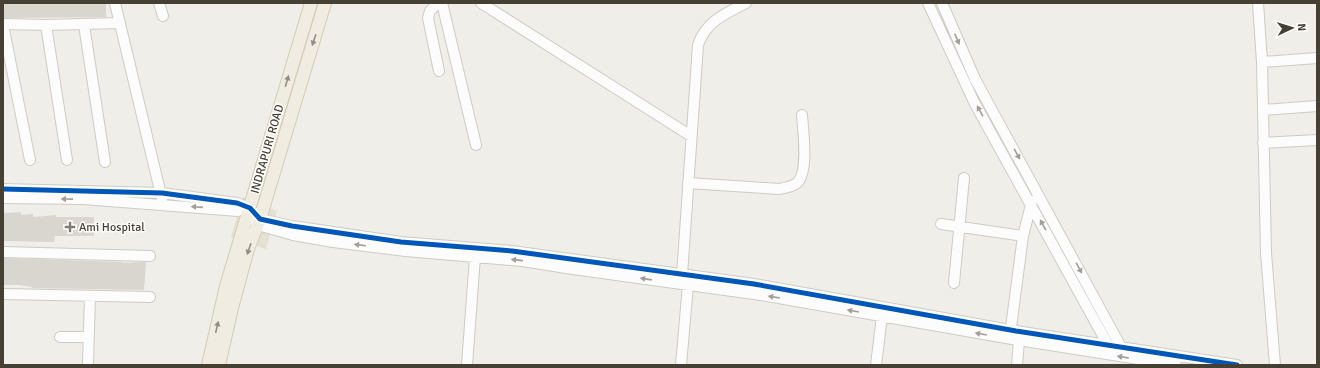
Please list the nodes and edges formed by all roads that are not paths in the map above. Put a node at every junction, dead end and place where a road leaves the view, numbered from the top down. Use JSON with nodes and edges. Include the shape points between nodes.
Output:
{"nodes":[{"id":1,"x":115,"y":3,"type":"edge"},
{"id":2,"x":159,"y":3,"type":"edge"},
{"id":3,"x":311,"y":3,"type":"edge"},
{"id":4,"x":325,"y":3,"type":"edge"},
{"id":5,"x":438,"y":3,"type":"edge"},
{"id":6,"x":442,"y":3,"type":"edge"},
{"id":7,"x":481,"y":3,"type":"edge"},
{"id":8,"x":746,"y":3,"type":"edge"},
{"id":9,"x":928,"y":3,"type":"edge"},
{"id":10,"x":942,"y":3,"type":"edge"},
{"id":11,"x":1258,"y":3,"type":"edge"},
{"id":12,"x":163,"y":16,"type":"dead end"},
{"id":13,"x":120,"y":23,"type":"junction"},
{"id":14,"x":3,"y":24,"type":"edge"},
{"id":15,"x":46,"y":25,"type":"junction"},
{"id":16,"x":84,"y":25,"type":"junction"},
{"id":17,"x":1317,"y":58,"type":"edge"},
{"id":18,"x":1262,"y":62,"type":"junction"},
{"id":19,"x":439,"y":71,"type":"dead end"},
{"id":20,"x":1317,"y":106,"type":"edge"},
{"id":21,"x":1263,"y":110,"type":"junction"},
{"id":22,"x":802,"y":115,"type":"dead end"},
{"id":23,"x":691,"y":136,"type":"junction"},
{"id":24,"x":1317,"y":140,"type":"edge"},
{"id":25,"x":1263,"y":143,"type":"junction"},
{"id":26,"x":476,"y":146,"type":"dead end"},
{"id":27,"x":30,"y":160,"type":"dead end"},
{"id":28,"x":67,"y":160,"type":"dead end"},
{"id":29,"x":105,"y":162,"type":"dead end"},
{"id":30,"x":964,"y":178,"type":"dead end"},
{"id":31,"x":688,"y":183,"type":"junction"},
{"id":32,"x":1036,"y":188,"type":"junction"},
{"id":33,"x":3,"y":189,"type":"edge"},
{"id":34,"x":162,"y":193,"type":"junction"},
{"id":35,"x":3,"y":198,"type":"edge"},
{"id":36,"x":162,"y":204,"type":"junction"},
{"id":37,"x":1031,"y":204,"type":"junction"},
{"id":38,"x":249,"y":211,"type":"junction"},
{"id":39,"x":259,"y":222,"type":"junction"},
{"id":40,"x":941,"y":224,"type":"dead end"},
{"id":41,"x":960,"y":226,"type":"junction"},
{"id":42,"x":1023,"y":236,"type":"junction"},
{"id":43,"x":3,"y":252,"type":"edge"},
{"id":44,"x":150,"y":256,"type":"dead end"},
{"id":45,"x":475,"y":257,"type":"junction"},
{"id":46,"x":682,"y":274,"type":"junction"},
{"id":47,"x":954,"y":283,"type":"dead end"},
{"id":48,"x":688,"y":285,"type":"junction"},
{"id":49,"x":3,"y":294,"type":"edge"},
{"id":50,"x":90,"y":296,"type":"junction"},
{"id":51,"x":150,"y":297,"type":"dead end"},
{"id":52,"x":811,"y":299,"type":"junction"},
{"id":53,"x":882,"y":316,"type":"junction"},
{"id":54,"x":60,"y":337,"type":"dead end"},
{"id":55,"x":89,"y":337,"type":"junction"},
{"id":56,"x":1013,"y":337,"type":"junction"},
{"id":57,"x":1108,"y":345,"type":"junction"},
{"id":58,"x":1121,"y":347,"type":"junction"},
{"id":59,"x":88,"y":364,"type":"edge"},
{"id":60,"x":208,"y":365,"type":"edge"},
{"id":61,"x":219,"y":365,"type":"edge"},
{"id":62,"x":467,"y":365,"type":"edge"},
{"id":63,"x":681,"y":365,"type":"edge"},
{"id":64,"x":876,"y":365,"type":"edge"},
{"id":65,"x":1016,"y":365,"type":"edge"},
{"id":66,"x":1176,"y":365,"type":"edge"},
{"id":67,"x":1237,"y":365,"type":"edge"},
{"id":68,"x":1275,"y":365,"type":"edge"}],
"edges":[{"from":1,"to":13,"type":"street"},
{"from":2,"to":12,"type":"street"},
{"from":38,"to":3,"type":"main road","name":"INDRAPURI ROAD","one_way":true},
{"from":4,"to":39,"type":"main road","name":"INDRAPURI ROAD","one_way":true},
{"from":5,"to":19,"type":"street","via":[[430,11],[428,18]]},
{"from":6,"to":26,"type":"street"},
{"from":7,"to":23,"type":"street"},
{"from":8,"to":23,"type":"street","via":[[715,20],[701,35],[696,55]]},
{"from":37,"to":9,"type":"street","one_way":true,"via":[[974,102]]},
{"from":10,"to":32,"type":"street","one_way":true,"via":[[975,79]]},
{"from":11,"to":18,"type":"street"},
{"from":13,"to":16,"type":"street"},
{"from":13,"to":34,"type":"street"},
{"from":14,"to":15,"type":"street"},
{"from":14,"to":27,"type":"street"},
{"from":15,"to":16,"type":"street"},
{"from":15,"to":28,"type":"street"},
{"from":16,"to":29,"type":"street"},
{"from":17,"to":18,"type":"street"},
{"from":18,"to":21,"type":"street"},
{"from":20,"to":21,"type":"street"},
{"from":21,"to":25,"type":"street"},
{"from":22,"to":31,"type":"street","via":[[804,165],[797,183],[779,189]]},
{"from":23,"to":31,"type":"street"},
{"from":24,"to":25,"type":"street"},
{"from":25,"to":68,"type":"street","via":[[1266,253]]},
{"from":30,"to":41,"type":"street"},
{"from":31,"to":46,"type":"street"},
{"from":32,"to":37,"type":"street"},
{"from":32,"to":58,"type":"street","one_way":true},
{"from":33,"to":34,"type":"street"},
{"from":34,"to":36,"type":"street"},
{"from":34,"to":38,"type":"street","via":[[237,203]]},
{"from":36,"to":35,"type":"street","one_way":true,"via":[[83,199]]},
{"from":38,"to":36,"type":"street","one_way":true},
{"from":37,"to":42,"type":"street"},
{"from":57,"to":37,"type":"street","one_way":true},
{"from":38,"to":39,"type":"street"},
{"from":60,"to":38,"type":"main road","name":"INDRAPURI ROAD","one_way":true,"via":[[226,286]]},
{"from":45,"to":39,"type":"street","one_way":true,"via":[[333,242],[292,235]]},
{"from":39,"to":46,"type":"street","via":[[392,241],[512,251]]},
{"from":39,"to":61,"type":"main road","name":"INDRAPURI ROAD","one_way":true,"via":[[248,249]]},
{"from":40,"to":41,"type":"street"},
{"from":41,"to":42,"type":"street"},
{"from":41,"to":47,"type":"street"},
{"from":42,"to":56,"type":"street"},
{"from":43,"to":44,"type":"street"},
{"from":48,"to":45,"type":"street","one_way":true,"via":[[522,261]]},
{"from":45,"to":62,"type":"street"},
{"from":46,"to":52,"type":"street"},
{"from":52,"to":48,"type":"street","one_way":true},
{"from":48,"to":63,"type":"street"},
{"from":49,"to":50,"type":"street"},
{"from":50,"to":51,"type":"street"},
{"from":50,"to":55,"type":"street"},
{"from":53,"to":52,"type":"street","one_way":true},
{"from":52,"to":56,"type":"street"},
{"from":56,"to":53,"type":"street","one_way":true},
{"from":53,"to":64,"type":"street"},
{"from":54,"to":55,"type":"street"},
{"from":55,"to":59,"type":"street"},
{"from":56,"to":57,"type":"street"},
{"from":56,"to":65,"type":"street"},
{"from":66,"to":56,"type":"street","one_way":true},
{"from":57,"to":58,"type":"street"},
{"from":58,"to":67,"type":"street"}]}
